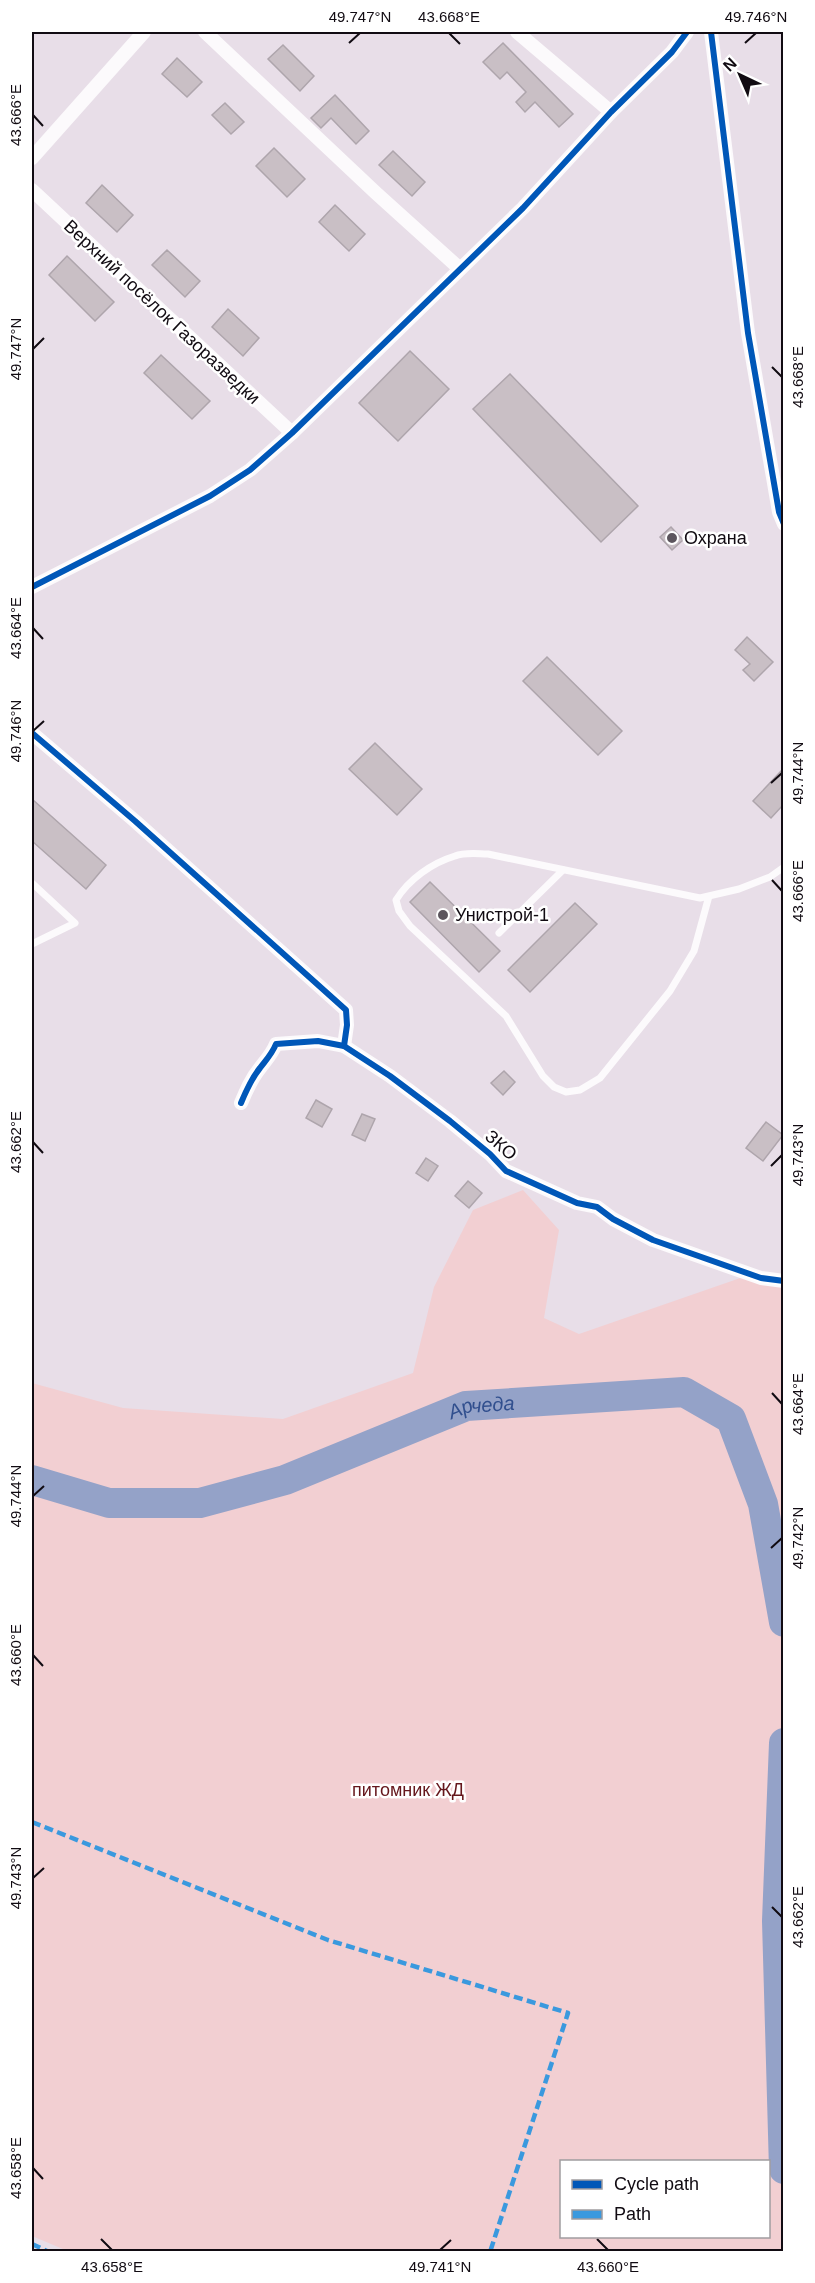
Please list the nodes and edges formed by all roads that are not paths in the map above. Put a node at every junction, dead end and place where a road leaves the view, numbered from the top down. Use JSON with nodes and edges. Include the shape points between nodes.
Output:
{"nodes":[{"id":1,"x":144,"y":32,"type":"edge"},
{"id":2,"x":205,"y":32,"type":"edge"},
{"id":3,"x":517,"y":32,"type":"edge"},
{"id":4,"x":687,"y":32,"type":"edge"},
{"id":5,"x":711,"y":32,"type":"edge"},
{"id":6,"x":611,"y":112,"type":"junction"},
{"id":7,"x":32,"y":158,"type":"edge"},
{"id":8,"x":32,"y":190,"type":"edge"},
{"id":9,"x":459,"y":268,"type":"junction"},
{"id":10,"x":292,"y":433,"type":"junction"},
{"id":11,"x":783,"y":524,"type":"edge"},
{"id":12,"x":32,"y":587,"type":"edge"},
{"id":13,"x":32,"y":733,"type":"edge"},
{"id":14,"x":783,"y":867,"type":"edge"},
{"id":15,"x":563,"y":870,"type":"junction"},
{"id":16,"x":32,"y":883,"type":"edge"},
{"id":17,"x":709,"y":896,"type":"junction"},
{"id":18,"x":499,"y":933,"type":"dead end"},
{"id":19,"x":32,"y":944,"type":"edge"},
{"id":20,"x":344,"y":1046,"type":"junction"},
{"id":21,"x":241,"y":1103,"type":"dead end"},
{"id":22,"x":783,"y":1281,"type":"edge"}],
"edges":[{"from":1,"to":7,"type":"street"},
{"from":2,"to":9,"type":"street"},
{"from":3,"to":6,"type":"street"},
{"from":4,"to":6,"type":"street"},
{"from":5,"to":11,"type":"street","via":[[748,333]]},
{"from":6,"to":9,"type":"street","via":[[523,208]]},
{"from":8,"to":10,"type":"street","name":"Верхний посёлок Газоразведки"},
{"from":9,"to":10,"type":"street"},
{"from":10,"to":12,"type":"street","via":[[250,470],[210,496]]},
{"from":13,"to":20,"type":"street","via":[[346,1010]]},
{"from":14,"to":17,"type":"lane","via":[[770,877]]},
{"from":15,"to":17,"type":"lane","via":[[674,894]]},
{"from":15,"to":17,"type":"lane","via":[[488,854],[457,855],[405,885],[396,900],[410,926],[506,1016],[543,1076],[566,1092],[580,1090],[600,1078],[670,991],[694,951]]},
{"from":15,"to":18,"type":"lane"},
{"from":16,"to":19,"type":"lane","via":[[75,923]]},
{"from":20,"to":21,"type":"street","name":"ЗКО","via":[[318,1041],[276,1044]]},
{"from":20,"to":22,"type":"street","name":"ЗКО","via":[[450,1121],[506,1171],[577,1203],[597,1207],[653,1240],[761,1278]]}]}
